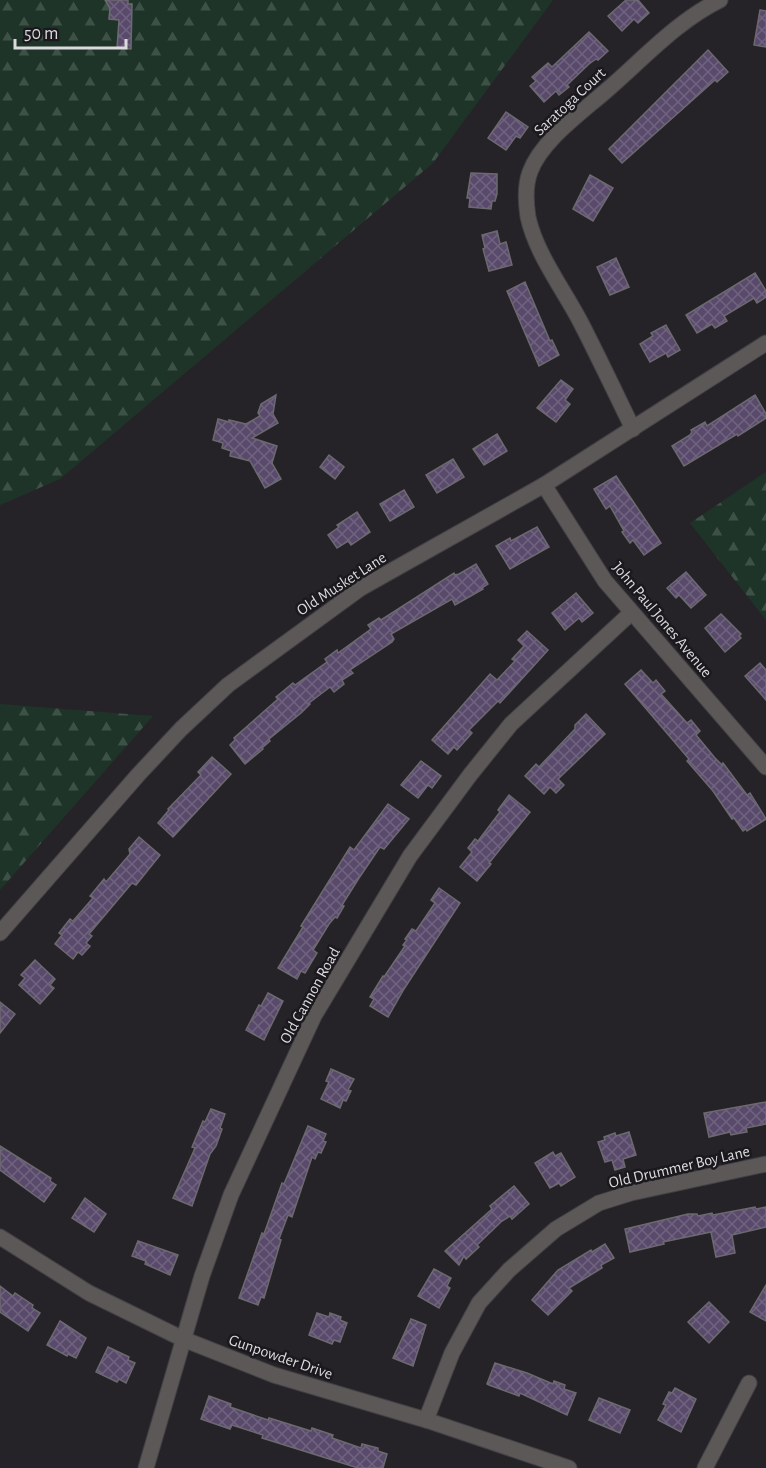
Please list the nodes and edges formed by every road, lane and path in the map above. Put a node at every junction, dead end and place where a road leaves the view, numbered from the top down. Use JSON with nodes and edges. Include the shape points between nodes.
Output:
{"nodes":[{"id":1,"x":720,"y":0,"type":"edge"},
{"id":2,"x":766,"y":343,"type":"edge"},
{"id":3,"x":633,"y":429,"type":"junction"},
{"id":4,"x":544,"y":486,"type":"junction"},
{"id":5,"x":631,"y":613,"type":"junction"},
{"id":6,"x":766,"y":767,"type":"edge"},
{"id":7,"x":0,"y":933,"type":"edge"},
{"id":8,"x":766,"y":1164,"type":"edge"},
{"id":9,"x":0,"y":1237,"type":"edge"},
{"id":10,"x":183,"y":1339,"type":"junction"},
{"id":11,"x":749,"y":1383,"type":"dead end"},
{"id":12,"x":426,"y":1420,"type":"junction"},
{"id":13,"x":146,"y":1468,"type":"edge"},
{"id":14,"x":568,"y":1468,"type":"edge"},
{"id":15,"x":705,"y":1468,"type":"edge"}],
"edges":[{"from":1,"to":3,"type":"street","name":"Saratoga Court","via":[[660,42],[567,125],[541,151],[530,173],[526,193],[535,238]]},
{"from":2,"to":3,"type":"street","name":"Old Musket Lane"},
{"from":3,"to":4,"type":"street","name":"Old Musket Lane"},
{"from":4,"to":5,"type":"street","name":"John Paul Jones Avenue","via":[[605,581]]},
{"from":4,"to":7,"type":"street","name":"Old Musket Lane","via":[[361,588],[228,684],[138,775]]},
{"from":5,"to":6,"type":"street","name":"John Paul Jones Avenue"},
{"from":5,"to":10,"type":"street","name":"Old Cannon Road","via":[[511,724],[410,856],[314,1016],[262,1125],[231,1195]]},
{"from":8,"to":12,"type":"street","name":"Old Drummer Boy Lane","via":[[631,1193],[599,1203],[556,1229],[508,1270],[479,1303],[452,1353]]},
{"from":9,"to":10,"type":"street","name":"Gunpowder Drive","via":[[89,1293]]},
{"from":10,"to":12,"type":"street","name":"Gunpowder Drive","via":[[274,1375]]},
{"from":10,"to":13,"type":"street","name":"Old Cannon Road"},
{"from":11,"to":15,"type":"street"},
{"from":12,"to":14,"type":"street","name":"Gunpowder Drive"}]}
